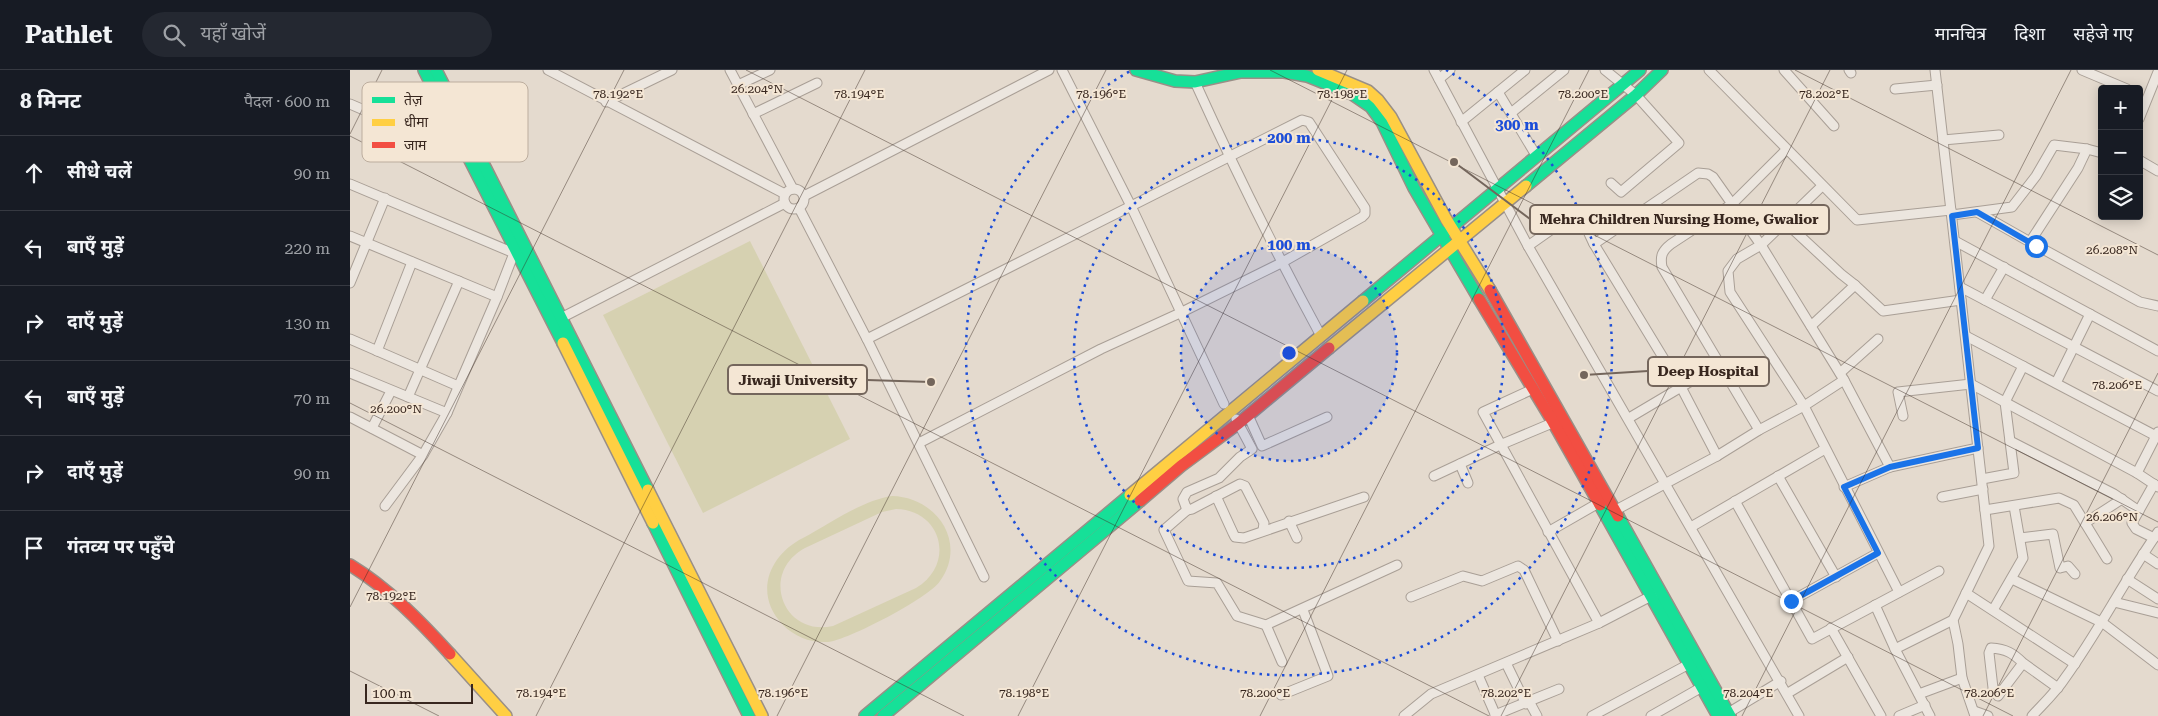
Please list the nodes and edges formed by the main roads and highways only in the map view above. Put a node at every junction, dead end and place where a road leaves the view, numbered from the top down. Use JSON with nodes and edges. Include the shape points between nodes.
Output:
{"nodes":[{"id":1,"x":424,"y":70,"type":"edge"},
{"id":2,"x":436,"y":70,"type":"edge"},
{"id":3,"x":1136,"y":70,"type":"edge"},
{"id":4,"x":1318,"y":70,"type":"edge"},
{"id":5,"x":1640,"y":70,"type":"edge"},
{"id":6,"x":1662,"y":70,"type":"edge"},
{"id":7,"x":1216,"y":73,"type":"edge"},
{"id":8,"x":430,"y":82,"type":"edge"},
{"id":9,"x":442,"y":82,"type":"edge"},
{"id":10,"x":1354,"y":89,"type":"junction"},
{"id":11,"x":470,"y":162,"type":"edge"},
{"id":12,"x":482,"y":162,"type":"edge"},
{"id":13,"x":1451,"y":226,"type":"junction"},
{"id":14,"x":1440,"y":235,"type":"junction"},
{"id":15,"x":1459,"y":240,"type":"junction"},
{"id":16,"x":1448,"y":248,"type":"junction"},
{"id":17,"x":1505,"y":316,"type":"junction"},
{"id":18,"x":1493,"y":322,"type":"junction"},
{"id":19,"x":1558,"y":420,"type":"junction"},
{"id":20,"x":1603,"y":500,"type":"junction"},
{"id":21,"x":350,"y":565,"type":"edge"},
{"id":22,"x":1655,"y":594,"type":"junction"},
{"id":23,"x":1725,"y":715,"type":"edge"},
{"id":24,"x":506,"y":716,"type":"edge"},
{"id":25,"x":749,"y":716,"type":"edge"},
{"id":26,"x":762,"y":716,"type":"edge"},
{"id":27,"x":865,"y":716,"type":"edge"},
{"id":28,"x":883,"y":716,"type":"edge"}],
"edges":[{"from":1,"to":8,"type":"main road"},
{"from":2,"to":9,"type":"main road"},
{"from":3,"to":7,"type":"main road","via":[[1175,81],[1195,82]]},
{"from":4,"to":10,"type":"main road"},
{"from":5,"to":13,"type":"main road"},
{"from":6,"to":15,"type":"main road"},
{"from":7,"to":10,"type":"main road","via":[[1284,72]]},
{"from":10,"to":13,"type":"main road","via":[[1378,100],[1391,117]]},
{"from":10,"to":14,"type":"main road","via":[[1382,122]]},
{"from":11,"to":25,"type":"main road"},
{"from":12,"to":26,"type":"main road"},
{"from":13,"to":14,"type":"main road"},
{"from":13,"to":15,"type":"main road"},
{"from":14,"to":16,"type":"main road"},
{"from":14,"to":27,"type":"main road","via":[[1321,336],[1228,408]]},
{"from":15,"to":16,"type":"main road"},
{"from":15,"to":17,"type":"main road"},
{"from":16,"to":18,"type":"main road"},
{"from":16,"to":28,"type":"main road"},
{"from":17,"to":18,"type":"main road"},
{"from":17,"to":19,"type":"main road"},
{"from":18,"to":19,"type":"main road","via":[[1534,389]]},
{"from":19,"to":20,"type":"main road"},
{"from":20,"to":22,"type":"main road"},
{"from":20,"to":22,"type":"main road","via":[[1614,511]]},
{"from":21,"to":24,"type":"main road","via":[[365,574],[427,628]]},
{"from":22,"to":23,"type":"main road"},
{"from":22,"to":23,"type":"main road","via":[[1702,687]]}]}
